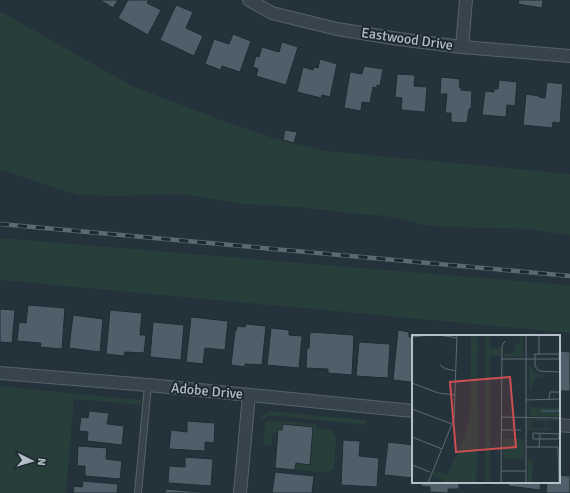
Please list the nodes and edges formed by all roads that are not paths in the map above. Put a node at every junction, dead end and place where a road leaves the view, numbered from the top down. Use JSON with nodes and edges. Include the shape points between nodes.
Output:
{"nodes":[{"id":1,"x":248,"y":0,"type":"edge"},
{"id":2,"x":466,"y":0,"type":"edge"},
{"id":3,"x":462,"y":47,"type":"junction"},
{"id":4,"x":570,"y":56,"type":"edge"},
{"id":5,"x":0,"y":373,"type":"edge"},
{"id":6,"x":148,"y":385,"type":"junction"},
{"id":7,"x":249,"y":395,"type":"junction"},
{"id":8,"x":412,"y":411,"type":"edge"},
{"id":9,"x":560,"y":425,"type":"edge"},
{"id":10,"x":570,"y":426,"type":"edge"},
{"id":11,"x":138,"y":493,"type":"edge"},
{"id":12,"x":240,"y":493,"type":"edge"}],
"edges":[{"from":1,"to":3,"type":"street","name":"Eastwood Drive","via":[[272,13],[337,29],[399,40]]},
{"from":2,"to":3,"type":"street"},
{"from":3,"to":4,"type":"street","name":"Eastwood Drive"},
{"from":5,"to":6,"type":"street","name":"Adobe Drive"},
{"from":6,"to":7,"type":"street","name":"Adobe Drive"},
{"from":6,"to":11,"type":"lane"},
{"from":7,"to":8,"type":"street","name":"Adobe Drive"},
{"from":7,"to":12,"type":"street"},
{"from":9,"to":10,"type":"street"}]}
